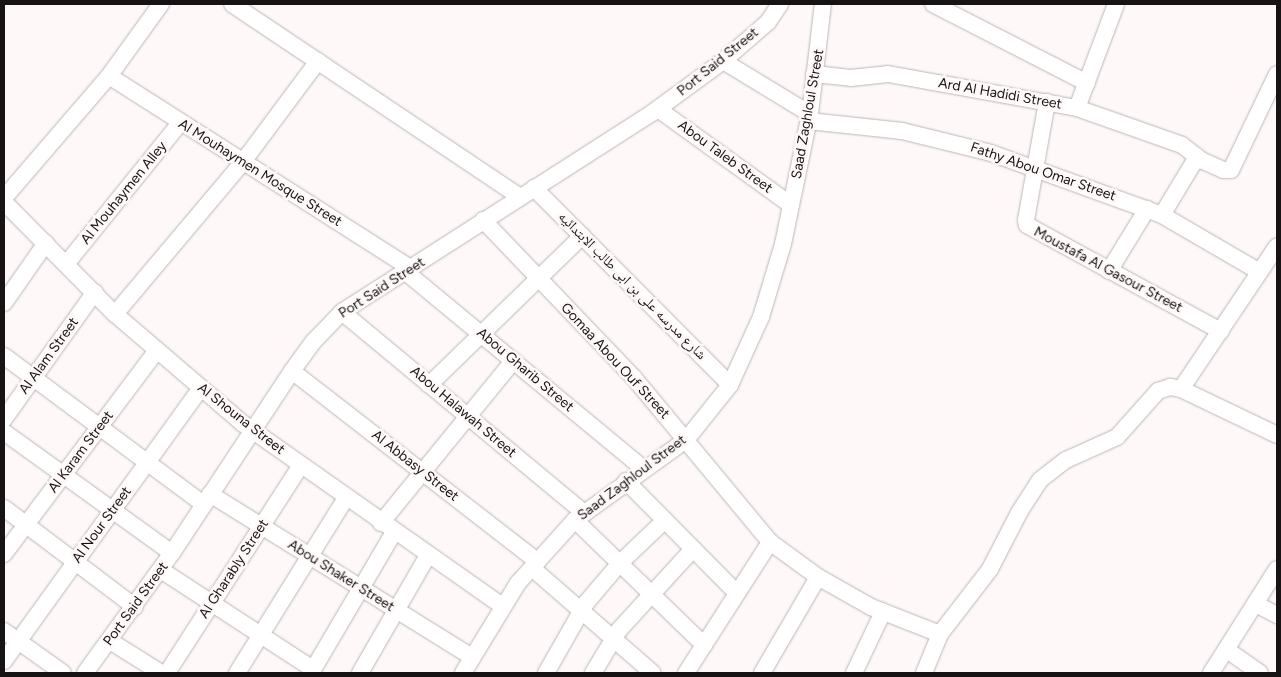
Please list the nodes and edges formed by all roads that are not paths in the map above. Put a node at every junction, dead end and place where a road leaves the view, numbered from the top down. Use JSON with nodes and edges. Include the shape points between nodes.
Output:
{"nodes":[{"id":1,"x":161,"y":4,"type":"edge"},
{"id":2,"x":232,"y":4,"type":"edge"},
{"id":3,"x":780,"y":4,"type":"edge"},
{"id":4,"x":823,"y":4,"type":"edge"},
{"id":5,"x":933,"y":4,"type":"edge"},
{"id":6,"x":1116,"y":4,"type":"edge"},
{"id":7,"x":318,"y":61,"type":"junction"},
{"id":8,"x":722,"y":62,"type":"junction"},
{"id":9,"x":814,"y":74,"type":"junction"},
{"id":10,"x":1277,"y":74,"type":"edge"},
{"id":11,"x":109,"y":76,"type":"junction"},
{"id":12,"x":1087,"y":83,"type":"junction"},
{"id":13,"x":1047,"y":102,"type":"junction"},
{"id":14,"x":1077,"y":108,"type":"junction"},
{"id":15,"x":658,"y":109,"type":"junction"},
{"id":16,"x":809,"y":118,"type":"junction"},
{"id":17,"x":180,"y":123,"type":"junction"},
{"id":18,"x":1201,"y":160,"type":"junction"},
{"id":19,"x":242,"y":163,"type":"junction"},
{"id":20,"x":1037,"y":169,"type":"junction"},
{"id":21,"x":534,"y":188,"type":"junction"},
{"id":22,"x":520,"y":197,"type":"junction"},
{"id":23,"x":4,"y":200,"type":"edge"},
{"id":24,"x":791,"y":205,"type":"junction"},
{"id":25,"x":1155,"y":212,"type":"junction"},
{"id":26,"x":483,"y":220,"type":"junction"},
{"id":27,"x":582,"y":236,"type":"junction"},
{"id":28,"x":46,"y":243,"type":"junction"},
{"id":29,"x":1276,"y":250,"type":"edge"},
{"id":30,"x":67,"y":263,"type":"junction"},
{"id":31,"x":410,"y":271,"type":"junction"},
{"id":32,"x":1109,"y":272,"type":"junction"},
{"id":33,"x":1260,"y":272,"type":"junction"},
{"id":34,"x":538,"y":279,"type":"junction"},
{"id":35,"x":95,"y":292,"type":"junction"},
{"id":36,"x":4,"y":303,"type":"edge"},
{"id":37,"x":342,"y":312,"type":"junction"},
{"id":38,"x":116,"y":314,"type":"junction"},
{"id":39,"x":1221,"y":331,"type":"junction"},
{"id":40,"x":481,"y":334,"type":"junction"},
{"id":41,"x":157,"y":350,"type":"junction"},
{"id":42,"x":4,"y":356,"type":"edge"},
{"id":43,"x":513,"y":361,"type":"junction"},
{"id":44,"x":292,"y":371,"type":"junction"},
{"id":45,"x":33,"y":378,"type":"junction"},
{"id":46,"x":429,"y":384,"type":"junction"},
{"id":47,"x":730,"y":385,"type":"junction"},
{"id":48,"x":201,"y":388,"type":"junction"},
{"id":49,"x":1182,"y":389,"type":"junction"},
{"id":50,"x":468,"y":417,"type":"junction"},
{"id":51,"x":4,"y":419,"type":"edge"},
{"id":52,"x":99,"y":427,"type":"junction"},
{"id":53,"x":252,"y":431,"type":"junction"},
{"id":54,"x":4,"y":432,"type":"edge"},
{"id":55,"x":1277,"y":435,"type":"edge"},
{"id":56,"x":686,"y":440,"type":"junction"},
{"id":57,"x":147,"y":463,"type":"junction"},
{"id":58,"x":301,"y":465,"type":"junction"},
{"id":59,"x":643,"y":468,"type":"junction"},
{"id":60,"x":422,"y":472,"type":"junction"},
{"id":61,"x":64,"y":475,"type":"junction"},
{"id":62,"x":626,"y":481,"type":"junction"},
{"id":63,"x":346,"y":498,"type":"junction"},
{"id":64,"x":207,"y":499,"type":"junction"},
{"id":65,"x":4,"y":508,"type":"edge"},
{"id":66,"x":112,"y":510,"type":"junction"},
{"id":67,"x":580,"y":516,"type":"junction"},
{"id":68,"x":665,"y":520,"type":"junction"},
{"id":69,"x":26,"y":525,"type":"junction"},
{"id":70,"x":262,"y":526,"type":"junction"},
{"id":71,"x":388,"y":528,"type":"junction"},
{"id":72,"x":770,"y":542,"type":"junction"},
{"id":73,"x":693,"y":549,"type":"junction"},
{"id":74,"x":172,"y":553,"type":"junction"},
{"id":75,"x":4,"y":554,"type":"edge"},
{"id":76,"x":428,"y":555,"type":"junction"},
{"id":77,"x":310,"y":556,"type":"junction"},
{"id":78,"x":75,"y":562,"type":"junction"},
{"id":79,"x":620,"y":563,"type":"junction"},
{"id":80,"x":535,"y":565,"type":"junction"},
{"id":81,"x":161,"y":570,"type":"junction"},
{"id":82,"x":1277,"y":570,"type":"edge"},
{"id":83,"x":818,"y":577,"type":"junction"},
{"id":84,"x":361,"y":588,"type":"junction"},
{"id":85,"x":651,"y":594,"type":"junction"},
{"id":86,"x":737,"y":594,"type":"junction"},
{"id":87,"x":212,"y":604,"type":"junction"},
{"id":88,"x":1256,"y":604,"type":"junction"},
{"id":89,"x":502,"y":606,"type":"junction"},
{"id":90,"x":135,"y":607,"type":"junction"},
{"id":91,"x":395,"y":609,"type":"junction"},
{"id":92,"x":581,"y":610,"type":"junction"},
{"id":93,"x":884,"y":612,"type":"junction"},
{"id":94,"x":1277,"y":615,"type":"edge"},
{"id":95,"x":4,"y":631,"type":"edge"},
{"id":96,"x":940,"y":634,"type":"junction"},
{"id":97,"x":261,"y":635,"type":"junction"},
{"id":98,"x":613,"y":638,"type":"junction"},
{"id":99,"x":18,"y":641,"type":"junction"},
{"id":100,"x":110,"y":641,"type":"junction"},
{"id":101,"x":704,"y":645,"type":"junction"},
{"id":102,"x":1227,"y":650,"type":"junction"},
{"id":103,"x":472,"y":657,"type":"junction"},
{"id":104,"x":4,"y":661,"type":"edge"},
{"id":105,"x":312,"y":671,"type":"edge"},
{"id":106,"x":63,"y":673,"type":"edge"},
{"id":107,"x":85,"y":673,"type":"edge"},
{"id":108,"x":161,"y":673,"type":"edge"},
{"id":109,"x":167,"y":673,"type":"edge"},
{"id":110,"x":237,"y":673,"type":"edge"},
{"id":111,"x":360,"y":673,"type":"edge"},
{"id":112,"x":463,"y":673,"type":"edge"},
{"id":113,"x":546,"y":673,"type":"edge"},
{"id":114,"x":593,"y":673,"type":"edge"},
{"id":115,"x":653,"y":673,"type":"edge"},
{"id":116,"x":686,"y":673,"type":"edge"},
{"id":117,"x":762,"y":673,"type":"edge"},
{"id":118,"x":854,"y":673,"type":"edge"},
{"id":119,"x":926,"y":673,"type":"edge"},
{"id":120,"x":1211,"y":673,"type":"edge"},
{"id":121,"x":1260,"y":673,"type":"edge"}],
"edges":[{"from":1,"to":11,"type":"street"},
{"from":2,"to":7,"type":"street"},
{"from":3,"to":8,"type":"street","name":"Port Said Street","via":[[768,22]]},
{"from":4,"to":9,"type":"street","name":"Saad Zaghloul Street"},
{"from":5,"to":12,"type":"street"},
{"from":6,"to":12,"type":"street","name":"Ard Al Hadidi Street"},
{"from":7,"to":19,"type":"street"},
{"from":7,"to":22,"type":"street"},
{"from":8,"to":15,"type":"street","name":"Port Said Street"},
{"from":8,"to":16,"type":"street"},
{"from":9,"to":13,"type":"street","name":"Ard Al Hadidi Street","via":[[851,78],[888,74]]},
{"from":9,"to":16,"type":"street","name":"Saad Zaghloul Street"},
{"from":10,"to":18,"type":"street","via":[[1231,170],[1223,170]]},
{"from":11,"to":17,"type":"street","name":"Al Mouhaymen Mosque Street"},
{"from":11,"to":23,"type":"street"},
{"from":12,"to":14,"type":"street","name":"Ard Al Hadidi Street"},
{"from":13,"to":14,"type":"street","name":"Ard Al Hadidi Street"},
{"from":13,"to":20,"type":"street","name":"Moustafa Al Gasour Street"},
{"from":14,"to":18,"type":"street","via":[[1182,145]]},
{"from":15,"to":21,"type":"street","name":"Port Said Street"},
{"from":15,"to":24,"type":"street","name":"Abou Taleb Street"},
{"from":16,"to":20,"type":"street","name":"Fathy Abou Omar Street","via":[[932,136]]},
{"from":16,"to":24,"type":"street","name":"Saad Zaghloul Street"},
{"from":17,"to":19,"type":"street","name":"Al Mouhaymen Mosque Street"},
{"from":17,"to":30,"type":"street","name":"Al Mouhaymen Alley"},
{"from":18,"to":25,"type":"street","via":[[1192,165]]},
{"from":19,"to":31,"type":"street","name":"Al Mouhaymen Mosque Street"},
{"from":19,"to":38,"type":"street"},
{"from":20,"to":25,"type":"street","name":"Fathy Abou Omar Street"},
{"from":20,"to":32,"type":"street","name":"Moustafa Al Gasour Street","via":[[1026,215],[1027,225]]},
{"from":21,"to":22,"type":"street","name":"Port Said Street"},
{"from":21,"to":27,"type":"street","name":"شارع مدرسه على بن ابى طالب الابتدائيه"},
{"from":22,"to":26,"type":"street","name":"Port Said Street"},
{"from":23,"to":28,"type":"street","name":"Al Shouna Street"},
{"from":24,"to":47,"type":"street","name":"Saad Zaghloul Street","via":[[761,317]]},
{"from":25,"to":32,"type":"street"},
{"from":25,"to":33,"type":"street","name":"Fathy Abou Omar Street"},
{"from":26,"to":31,"type":"street","name":"Port Said Street"},
{"from":26,"to":34,"type":"street","name":"Gomaa Abou Ouf Street"},
{"from":27,"to":34,"type":"street"},
{"from":27,"to":47,"type":"street","name":"شارع مدرسه على بن ابى طالب الابتدائيه"},
{"from":28,"to":30,"type":"street","name":"Al Shouna Street"},
{"from":28,"to":36,"type":"street"},
{"from":29,"to":33,"type":"street"},
{"from":30,"to":35,"type":"street","name":"Al Shouna Street"},
{"from":31,"to":37,"type":"street","name":"Port Said Street"},
{"from":31,"to":40,"type":"street","name":"Abou Gharib Street"},
{"from":32,"to":39,"type":"street","name":"Moustafa Al Gasour Street"},
{"from":33,"to":39,"type":"street"},
{"from":34,"to":40,"type":"street"},
{"from":34,"to":56,"type":"street","name":"Gomaa Abou Ouf Street","via":[[634,378]]},
{"from":35,"to":38,"type":"street","name":"Al Shouna Street"},
{"from":35,"to":45,"type":"street","name":"Al Alam Street"},
{"from":37,"to":44,"type":"street","name":"Port Said Street","via":[[314,341]]},
{"from":37,"to":46,"type":"street","name":"Abou Halawah Street"},
{"from":38,"to":41,"type":"street","name":"Al Shouna Street"},
{"from":39,"to":49,"type":"street"},
{"from":40,"to":43,"type":"street","name":"Abou Gharib Street"},
{"from":40,"to":46,"type":"street"},
{"from":41,"to":48,"type":"street","name":"Al Shouna Street"},
{"from":41,"to":52,"type":"street","name":"Al Karam Street"},
{"from":42,"to":45,"type":"street","name":"Abou Shaker Street"},
{"from":43,"to":50,"type":"street"},
{"from":43,"to":59,"type":"street","name":"Abou Gharib Street"},
{"from":44,"to":53,"type":"street","name":"Port Said Street"},
{"from":44,"to":60,"type":"street","name":"Al Abbasy Street"},
{"from":45,"to":51,"type":"street","name":"Al Alam Street"},
{"from":45,"to":52,"type":"street","name":"Abou Shaker Street"},
{"from":46,"to":50,"type":"street","name":"Abou Halawah Street"},
{"from":47,"to":56,"type":"street","name":"Saad Zaghloul Street"},
{"from":48,"to":53,"type":"street","name":"Al Shouna Street"},
{"from":48,"to":57,"type":"street","name":"Al Nour Street"},
{"from":49,"to":55,"type":"street"},
{"from":49,"to":96,"type":"street","via":[[1170,387],[1158,391],[1117,437],[1066,460],[1040,480],[990,569]]},
{"from":50,"to":60,"type":"street"},
{"from":50,"to":67,"type":"street","name":"Abou Halawah Street"},
{"from":52,"to":57,"type":"street","name":"Abou Shaker Street"},
{"from":52,"to":61,"type":"street","name":"Al Karam Street"},
{"from":53,"to":58,"type":"street","name":"Al Shouna Street"},
{"from":53,"to":64,"type":"street","name":"Port Said Street"},
{"from":54,"to":61,"type":"street"},
{"from":56,"to":59,"type":"street","name":"Saad Zaghloul Street"},
{"from":56,"to":72,"type":"street","name":"Gomaa Abou Ouf Street"},
{"from":57,"to":64,"type":"street","name":"Abou Shaker Street"},
{"from":57,"to":66,"type":"street","name":"Al Nour Street"},
{"from":58,"to":63,"type":"street","name":"Al Shouna Street"},
{"from":58,"to":70,"type":"street","name":"Al Gharably Street"},
{"from":59,"to":62,"type":"street","name":"Saad Zaghloul Street"},
{"from":60,"to":71,"type":"street"},
{"from":60,"to":80,"type":"street","name":"Al Abbasy Street"},
{"from":61,"to":66,"type":"street"},
{"from":61,"to":69,"type":"street","name":"Al Karam Street"},
{"from":62,"to":67,"type":"street","name":"Saad Zaghloul Street"},
{"from":62,"to":68,"type":"street"},
{"from":63,"to":71,"type":"street","name":"Al Shouna Street"},
{"from":63,"to":77,"type":"street"},
{"from":64,"to":70,"type":"street","name":"Abou Shaker Street"},
{"from":64,"to":74,"type":"street","name":"Port Said Street"},
{"from":65,"to":69,"type":"street"},
{"from":66,"to":74,"type":"street"},
{"from":66,"to":78,"type":"street","name":"Al Nour Street"},
{"from":67,"to":79,"type":"street"},
{"from":67,"to":80,"type":"street","name":"Saad Zaghloul Street"},
{"from":68,"to":73,"type":"street"},
{"from":68,"to":79,"type":"street"},
{"from":69,"to":75,"type":"street","name":"Al Karam Street"},
{"from":69,"to":78,"type":"street"},
{"from":70,"to":77,"type":"street","name":"Abou Shaker Street"},
{"from":70,"to":87,"type":"street","name":"Al Gharably Street"},
{"from":71,"to":76,"type":"street","name":"Al Shouna Street"},
{"from":71,"to":84,"type":"street"},
{"from":72,"to":83,"type":"street","name":"Gomaa Abou Ouf Street"},
{"from":72,"to":86,"type":"street"},
{"from":73,"to":85,"type":"street"},
{"from":73,"to":86,"type":"street"},
{"from":74,"to":81,"type":"street","name":"Port Said Street"},
{"from":76,"to":89,"type":"street","name":"Al Shouna Street"},
{"from":76,"to":91,"type":"street"},
{"from":77,"to":84,"type":"street","name":"Abou Shaker Street"},
{"from":77,"to":97,"type":"street"},
{"from":78,"to":90,"type":"street"},
{"from":78,"to":99,"type":"street","name":"Al Nour Street"},
{"from":79,"to":85,"type":"street"},
{"from":79,"to":92,"type":"street"},
{"from":80,"to":89,"type":"street","name":"Saad Zaghloul Street"},
{"from":80,"to":92,"type":"street","name":"Al Abbasy Street"},
{"from":81,"to":87,"type":"street"},
{"from":81,"to":90,"type":"street","name":"Port Said Street"},
{"from":82,"to":88,"type":"street"},
{"from":83,"to":93,"type":"street","name":"Gomaa Abou Ouf Street"},
{"from":83,"to":117,"type":"street"},
{"from":84,"to":91,"type":"street","name":"Abou Shaker Street"},
{"from":84,"to":105,"type":"street"},
{"from":85,"to":98,"type":"street"},
{"from":85,"to":101,"type":"street"},
{"from":86,"to":101,"type":"street"},
{"from":87,"to":97,"type":"street"},
{"from":87,"to":109,"type":"street","name":"Al Gharably Street"},
{"from":88,"to":94,"type":"street"},
{"from":88,"to":102,"type":"street"},
{"from":89,"to":103,"type":"street","name":"Saad Zaghloul Street"},
{"from":90,"to":100,"type":"street","name":"Port Said Street"},
{"from":91,"to":103,"type":"street","name":"Abou Shaker Street"},
{"from":91,"to":111,"type":"street"},
{"from":92,"to":98,"type":"street","name":"Al Abbasy Street"},
{"from":92,"to":113,"type":"street"},
{"from":93,"to":96,"type":"street","name":"Gomaa Abou Ouf Street"},
{"from":93,"to":118,"type":"street"},
{"from":95,"to":99,"type":"street"},
{"from":96,"to":119,"type":"street"},
{"from":97,"to":105,"type":"street"},
{"from":97,"to":110,"type":"street"},
{"from":98,"to":114,"type":"street"},
{"from":98,"to":115,"type":"street","name":"Al Abbasy Street"},
{"from":99,"to":104,"type":"street","name":"Al Nour Street"},
{"from":99,"to":106,"type":"street"},
{"from":100,"to":107,"type":"street","name":"Port Said Street"},
{"from":100,"to":108,"type":"street"},
{"from":101,"to":116,"type":"street"},
{"from":102,"to":120,"type":"street"},
{"from":102,"to":121,"type":"street"},
{"from":103,"to":112,"type":"street","name":"Saad Zaghloul Street"}]}
